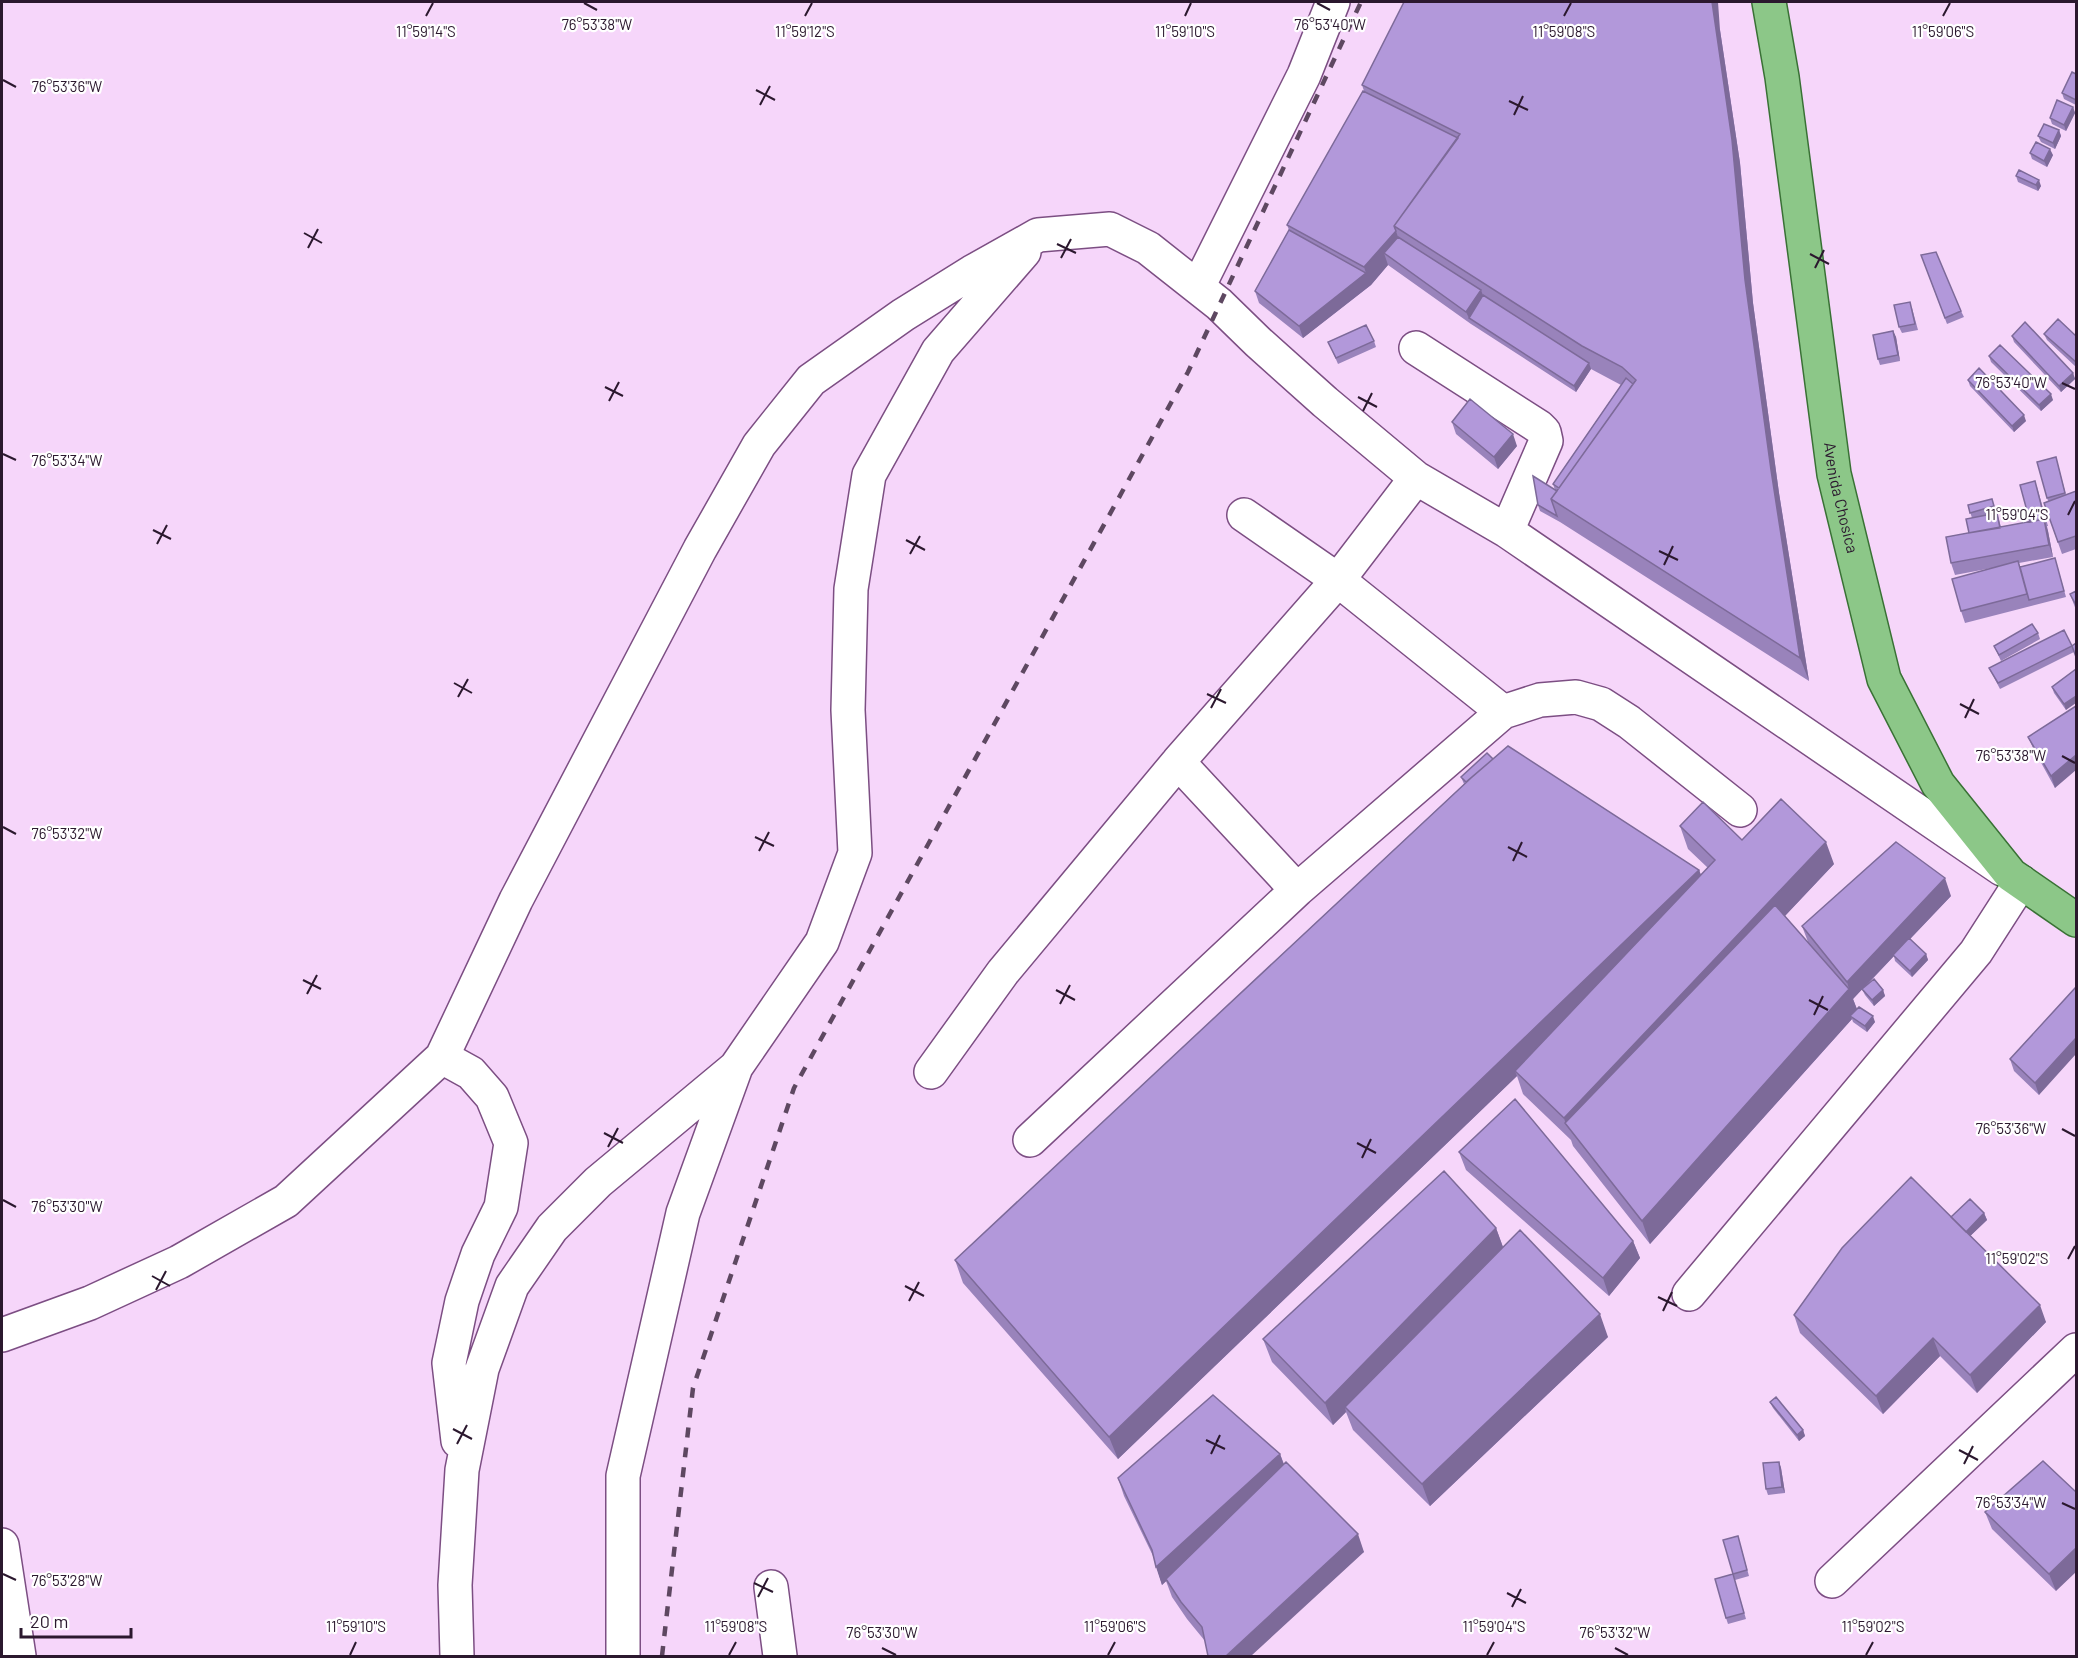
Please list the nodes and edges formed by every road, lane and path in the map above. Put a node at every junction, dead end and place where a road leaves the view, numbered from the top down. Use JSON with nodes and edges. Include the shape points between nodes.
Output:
{"nodes":[{"id":1,"x":1333,"y":2,"type":"edge"},
{"id":2,"x":1769,"y":2,"type":"edge"},
{"id":3,"x":1038,"y":235,"type":"junction"},
{"id":4,"x":1209,"y":296,"type":"junction"},
{"id":5,"x":1416,"y":348,"type":"dead end"},
{"id":6,"x":1416,"y":478,"type":"junction"},
{"id":7,"x":1244,"y":515,"type":"dead end"},
{"id":8,"x":1507,"y":531,"type":"junction"},
{"id":9,"x":1338,"y":580,"type":"junction"},
{"id":10,"x":1503,"y":712,"type":"junction"},
{"id":11,"x":1178,"y":762,"type":"junction"},
{"id":12,"x":1740,"y":810,"type":"dead end"},
{"id":13,"x":2016,"y":879,"type":"junction"},
{"id":14,"x":1297,"y":890,"type":"junction"},
{"id":15,"x":2076,"y":920,"type":"edge"},
{"id":16,"x":442,"y":1057,"type":"junction"},
{"id":17,"x":736,"y":1067,"type":"junction"},
{"id":18,"x":931,"y":1072,"type":"dead end"},
{"id":19,"x":1030,"y":1140,"type":"dead end"},
{"id":20,"x":1689,"y":1294,"type":"dead end"},
{"id":21,"x":2,"y":1335,"type":"edge"},
{"id":22,"x":2076,"y":1350,"type":"edge"},
{"id":23,"x":462,"y":1470,"type":"junction"},
{"id":24,"x":2,"y":1545,"type":"edge"},
{"id":25,"x":1832,"y":1581,"type":"dead end"},
{"id":26,"x":771,"y":1587,"type":"dead end"},
{"id":27,"x":19,"y":1656,"type":"edge"},
{"id":28,"x":457,"y":1656,"type":"edge"},
{"id":29,"x":623,"y":1656,"type":"edge"},
{"id":30,"x":780,"y":1656,"type":"edge"}],
"edges":[{"from":1,"to":4,"type":"street"},
{"from":2,"to":13,"type":"main road","name":"Avenida Chosica","via":[[1834,474],[1884,679],[1938,784]]},
{"from":3,"to":4,"type":"street","via":[[1110,229],[1148,248]]},
{"from":3,"to":16,"type":"street","via":[[903,315],[811,380],[759,445],[700,549],[516,900]]},
{"from":3,"to":17,"type":"street","via":[[938,351],[869,475],[851,589],[848,710],[855,853],[822,942]]},
{"from":4,"to":6,"type":"street","via":[[1325,402]]},
{"from":5,"to":8,"type":"street","via":[[1544,432],[1546,441]]},
{"from":6,"to":8,"type":"street"},
{"from":6,"to":9,"type":"street"},
{"from":7,"to":9,"type":"street"},
{"from":8,"to":13,"type":"street"},
{"from":9,"to":10,"type":"street"},
{"from":9,"to":11,"type":"street"},
{"from":10,"to":12,"type":"street","via":[[1540,700],[1576,697],[1601,704]]},
{"from":10,"to":14,"type":"street"},
{"from":11,"to":14,"type":"street"},
{"from":11,"to":18,"type":"street","via":[[1003,972]]},
{"from":13,"to":15,"type":"main road","name":"Avenida Chosica"},
{"from":13,"to":20,"type":"street","via":[[1976,952]]},
{"from":14,"to":19,"type":"street"},
{"from":16,"to":21,"type":"street","via":[[286,1201],[180,1262],[90,1303]]},
{"from":16,"to":23,"type":"street","via":[[471,1073],[492,1096],[512,1143],[501,1207],[478,1254],[462,1301],[449,1364]]},
{"from":17,"to":23,"type":"street","via":[[598,1182],[552,1228],[512,1286],[482,1369]]},
{"from":17,"to":29,"type":"street","via":[[683,1213],[623,1476]]},
{"from":22,"to":25,"type":"street"},
{"from":23,"to":28,"type":"street","via":[[455,1586]]},
{"from":24,"to":27,"type":"street"},
{"from":26,"to":30,"type":"street"}]}
